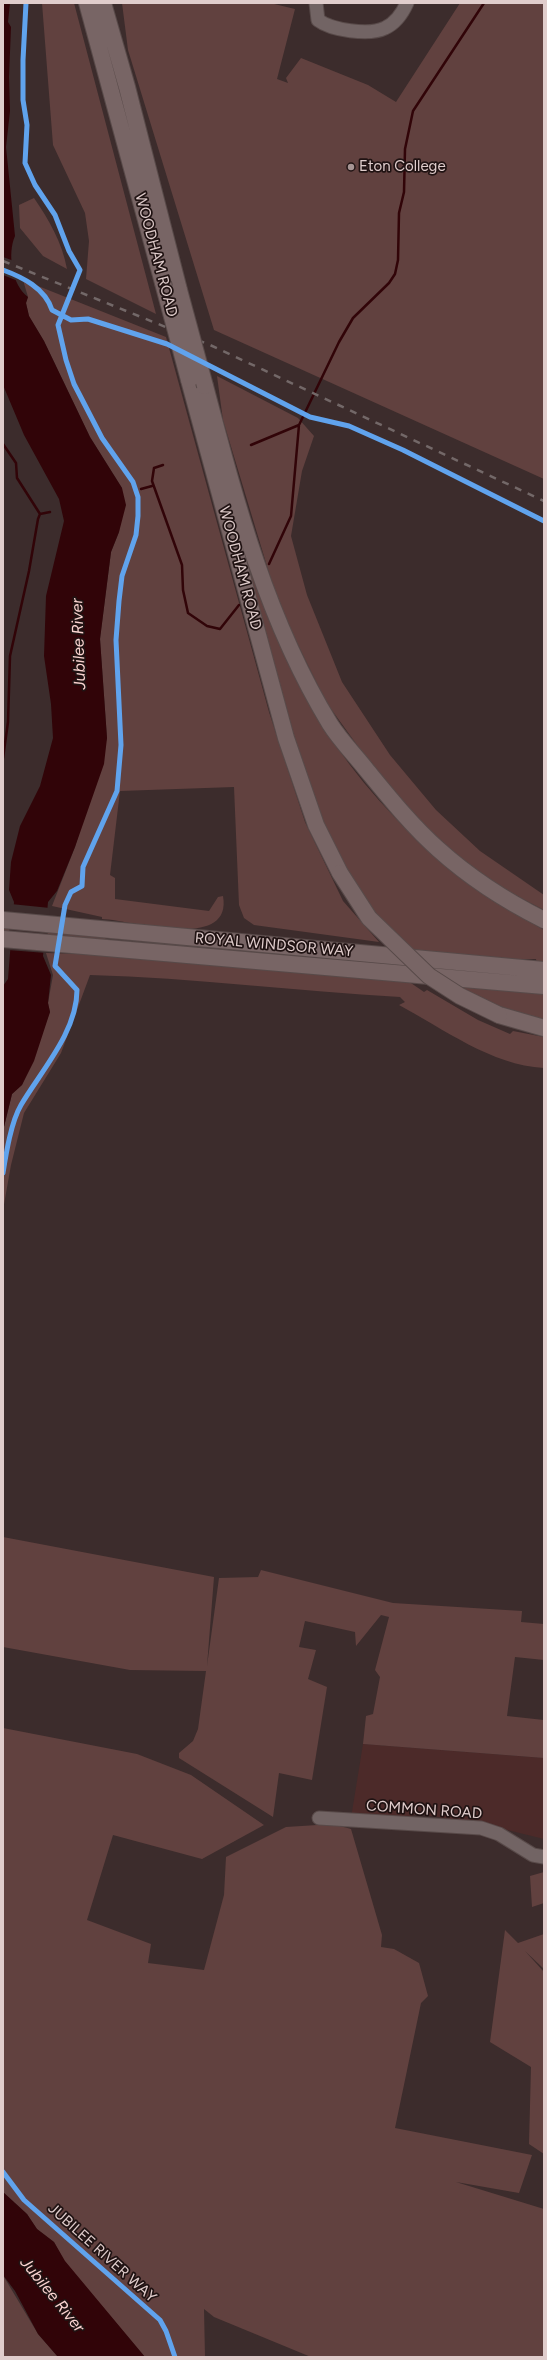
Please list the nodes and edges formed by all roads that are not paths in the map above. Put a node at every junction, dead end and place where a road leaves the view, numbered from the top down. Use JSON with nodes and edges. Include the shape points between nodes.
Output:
{"nodes":[{"id":1,"x":87,"y":3,"type":"edge"},
{"id":2,"x":103,"y":3,"type":"edge"},
{"id":3,"x":316,"y":3,"type":"edge"},
{"id":4,"x":407,"y":3,"type":"edge"},
{"id":5,"x":3,"y":920,"type":"edge"},
{"id":6,"x":544,"y":920,"type":"edge"},
{"id":7,"x":3,"y":939,"type":"edge"},
{"id":8,"x":544,"y":970,"type":"edge"},
{"id":9,"x":544,"y":986,"type":"edge"},
{"id":10,"x":544,"y":1028,"type":"edge"},
{"id":11,"x":319,"y":1818,"type":"dead end"},
{"id":12,"x":544,"y":1857,"type":"edge"}],
"edges":[{"from":1,"to":10,"type":"main road","name":"WOODHAM ROAD","bridge":true,"via":[[286,738],[316,825],[340,873],[369,918],[429,976],[460,996],[499,1015]]},
{"from":2,"to":6,"type":"main road","name":"WOODHAM ROAD","bridge":true,"via":[[235,500],[284,636],[331,725],[395,805],[437,849],[483,884]]},
{"from":3,"to":4,"type":"street","via":[[318,20],[325,26],[377,31],[399,19]]},
{"from":5,"to":8,"type":"main road","name":"ROYAL WINDSOR WAY"},
{"from":7,"to":9,"type":"main road","name":"ROYAL WINDSOR WAY"},
{"from":11,"to":12,"type":"street","name":"COMMON ROAD","via":[[481,1828],[499,1834],[533,1855]]}]}
